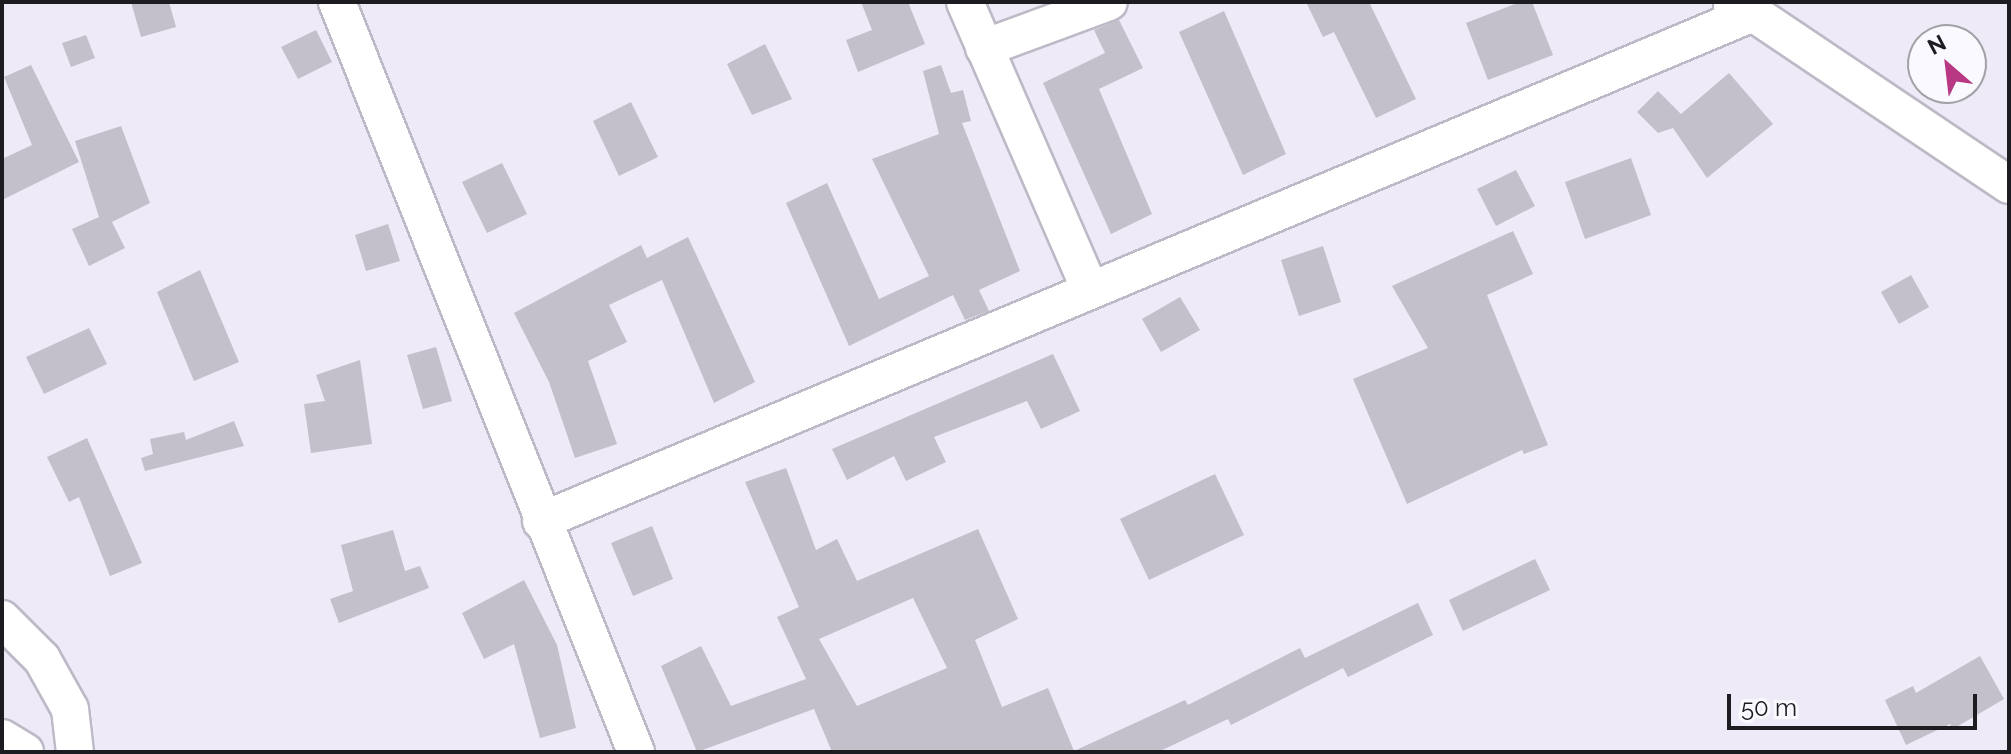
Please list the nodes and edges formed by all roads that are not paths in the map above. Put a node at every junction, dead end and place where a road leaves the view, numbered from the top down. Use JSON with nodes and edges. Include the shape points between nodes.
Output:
{"nodes":[{"id":1,"x":337,"y":2,"type":"edge"},
{"id":2,"x":965,"y":2,"type":"edge"},
{"id":3,"x":1109,"y":2,"type":"edge"},
{"id":4,"x":1715,"y":2,"type":"edge"},
{"id":5,"x":1753,"y":13,"type":"junction"},
{"id":6,"x":984,"y":48,"type":"junction"},
{"id":7,"x":2009,"y":185,"type":"edge"},
{"id":8,"x":1089,"y":287,"type":"junction"},
{"id":9,"x":541,"y":521,"type":"junction"},
{"id":10,"x":2,"y":619,"type":"edge"},
{"id":11,"x":2,"y":738,"type":"edge"},
{"id":12,"x":25,"y":752,"type":"edge"},
{"id":13,"x":75,"y":752,"type":"edge"},
{"id":14,"x":636,"y":752,"type":"edge"}],
"edges":[{"from":1,"to":9,"type":"street"},
{"from":2,"to":6,"type":"street"},
{"from":3,"to":6,"type":"street"},
{"from":4,"to":5,"type":"street"},
{"from":5,"to":7,"type":"street"},
{"from":5,"to":8,"type":"street"},
{"from":6,"to":8,"type":"street"},
{"from":8,"to":9,"type":"street"},
{"from":9,"to":14,"type":"street"},
{"from":10,"to":13,"type":"street","via":[[42,659],[70,709]]},
{"from":11,"to":12,"type":"street"}]}
